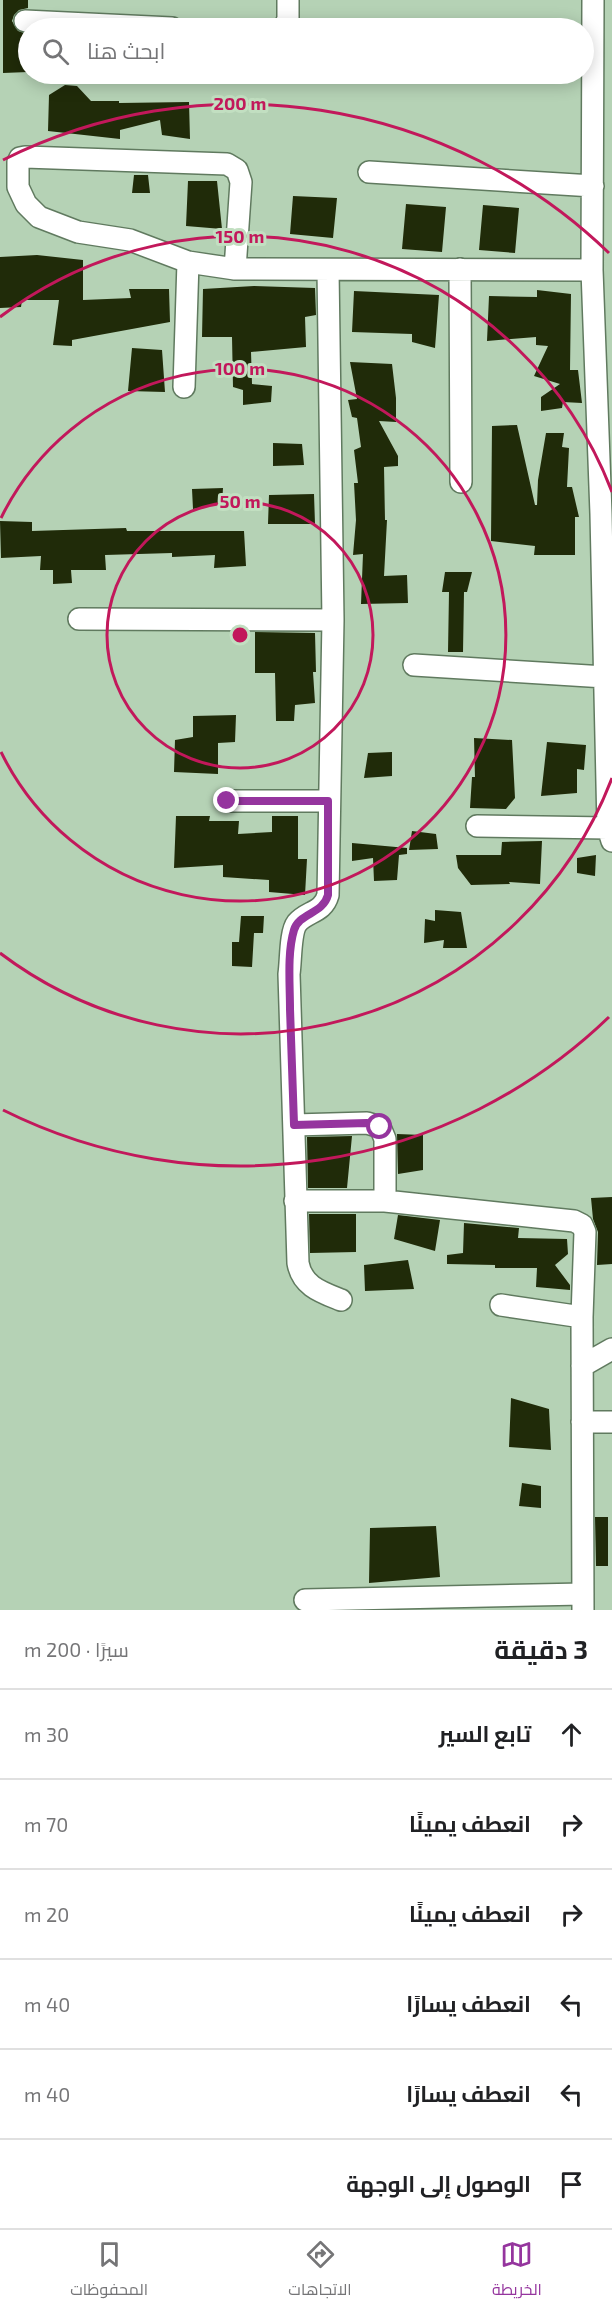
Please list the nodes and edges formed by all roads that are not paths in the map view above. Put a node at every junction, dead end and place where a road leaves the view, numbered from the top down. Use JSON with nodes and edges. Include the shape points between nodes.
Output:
{"nodes":[{"id":1,"x":288,"y":0,"type":"edge"},
{"id":2,"x":593,"y":0,"type":"edge"},
{"id":3,"x":288,"y":18,"type":"edge"},
{"id":4,"x":593,"y":18,"type":"edge"},
{"id":5,"x":593,"y":84,"type":"edge"},
{"id":6,"x":369,"y":172,"type":"dead end"},
{"id":7,"x":593,"y":186,"type":"junction"},
{"id":8,"x":188,"y":262,"type":"junction"},
{"id":9,"x":235,"y":269,"type":"junction"},
{"id":10,"x":460,"y":269,"type":"junction"},
{"id":11,"x":328,"y":270,"type":"junction"},
{"id":12,"x":592,"y":270,"type":"junction"},
{"id":13,"x":184,"y":387,"type":"dead end"},
{"id":14,"x":461,"y":482,"type":"dead end"},
{"id":15,"x":80,"y":619,"type":"dead end"},
{"id":16,"x":333,"y":620,"type":"junction"},
{"id":17,"x":414,"y":665,"type":"dead end"},
{"id":18,"x":605,"y":677,"type":"junction"},
{"id":19,"x":227,"y":801,"type":"dead end"},
{"id":20,"x":328,"y":801,"type":"junction"},
{"id":21,"x":477,"y":826,"type":"dead end"},
{"id":22,"x":610,"y":834,"type":"edge"},
{"id":23,"x":294,"y":1125,"type":"junction"},
{"id":24,"x":295,"y":1201,"type":"junction"},
{"id":25,"x":385,"y":1201,"type":"junction"},
{"id":26,"x":341,"y":1300,"type":"dead end"},
{"id":27,"x":501,"y":1305,"type":"dead end"},
{"id":28,"x":582,"y":1317,"type":"junction"},
{"id":29,"x":612,"y":1349,"type":"edge"},
{"id":30,"x":582,"y":1366,"type":"junction"},
{"id":31,"x":582,"y":1422,"type":"junction"},
{"id":32,"x":612,"y":1422,"type":"edge"},
{"id":33,"x":305,"y":1600,"type":"dead end"},
{"id":34,"x":583,"y":1602,"type":"edge"}],
"edges":[{"from":1,"to":3,"type":"street"},
{"from":2,"to":4,"type":"street"},
{"from":5,"to":7,"type":"street"},
{"from":6,"to":7,"type":"street"},
{"from":7,"to":12,"type":"street"},
{"from":8,"to":9,"type":"street"},
{"from":8,"to":9,"type":"street","via":[[130,240],[78,232],[39,217],[26,204],[18,187],[18,162],[25,157],[227,164],[237,170],[241,182]]},
{"from":8,"to":13,"type":"street"},
{"from":9,"to":11,"type":"street"},
{"from":10,"to":11,"type":"street"},
{"from":10,"to":12,"type":"street"},
{"from":10,"to":14,"type":"street"},
{"from":11,"to":16,"type":"street"},
{"from":12,"to":18,"type":"street"},
{"from":15,"to":16,"type":"street"},
{"from":16,"to":20,"type":"street"},
{"from":17,"to":18,"type":"street"},
{"from":18,"to":22,"type":"street"},
{"from":19,"to":20,"type":"street"},
{"from":20,"to":23,"type":"street","via":[[326,903],[297,922],[293,930],[289,974]]},
{"from":21,"to":22,"type":"street"},
{"from":23,"to":24,"type":"street"},
{"from":23,"to":25,"type":"street","via":[[367,1123],[380,1127],[386,1139]]},
{"from":24,"to":25,"type":"street"},
{"from":24,"to":26,"type":"street","via":[[299,1273],[320,1292]]},
{"from":25,"to":28,"type":"street","via":[[580,1222],[585,1232]]},
{"from":27,"to":28,"type":"street"},
{"from":28,"to":30,"type":"street"},
{"from":29,"to":30,"type":"street"},
{"from":30,"to":31,"type":"street"},
{"from":31,"to":32,"type":"street"},
{"from":31,"to":34,"type":"street"},
{"from":33,"to":34,"type":"street"}]}
